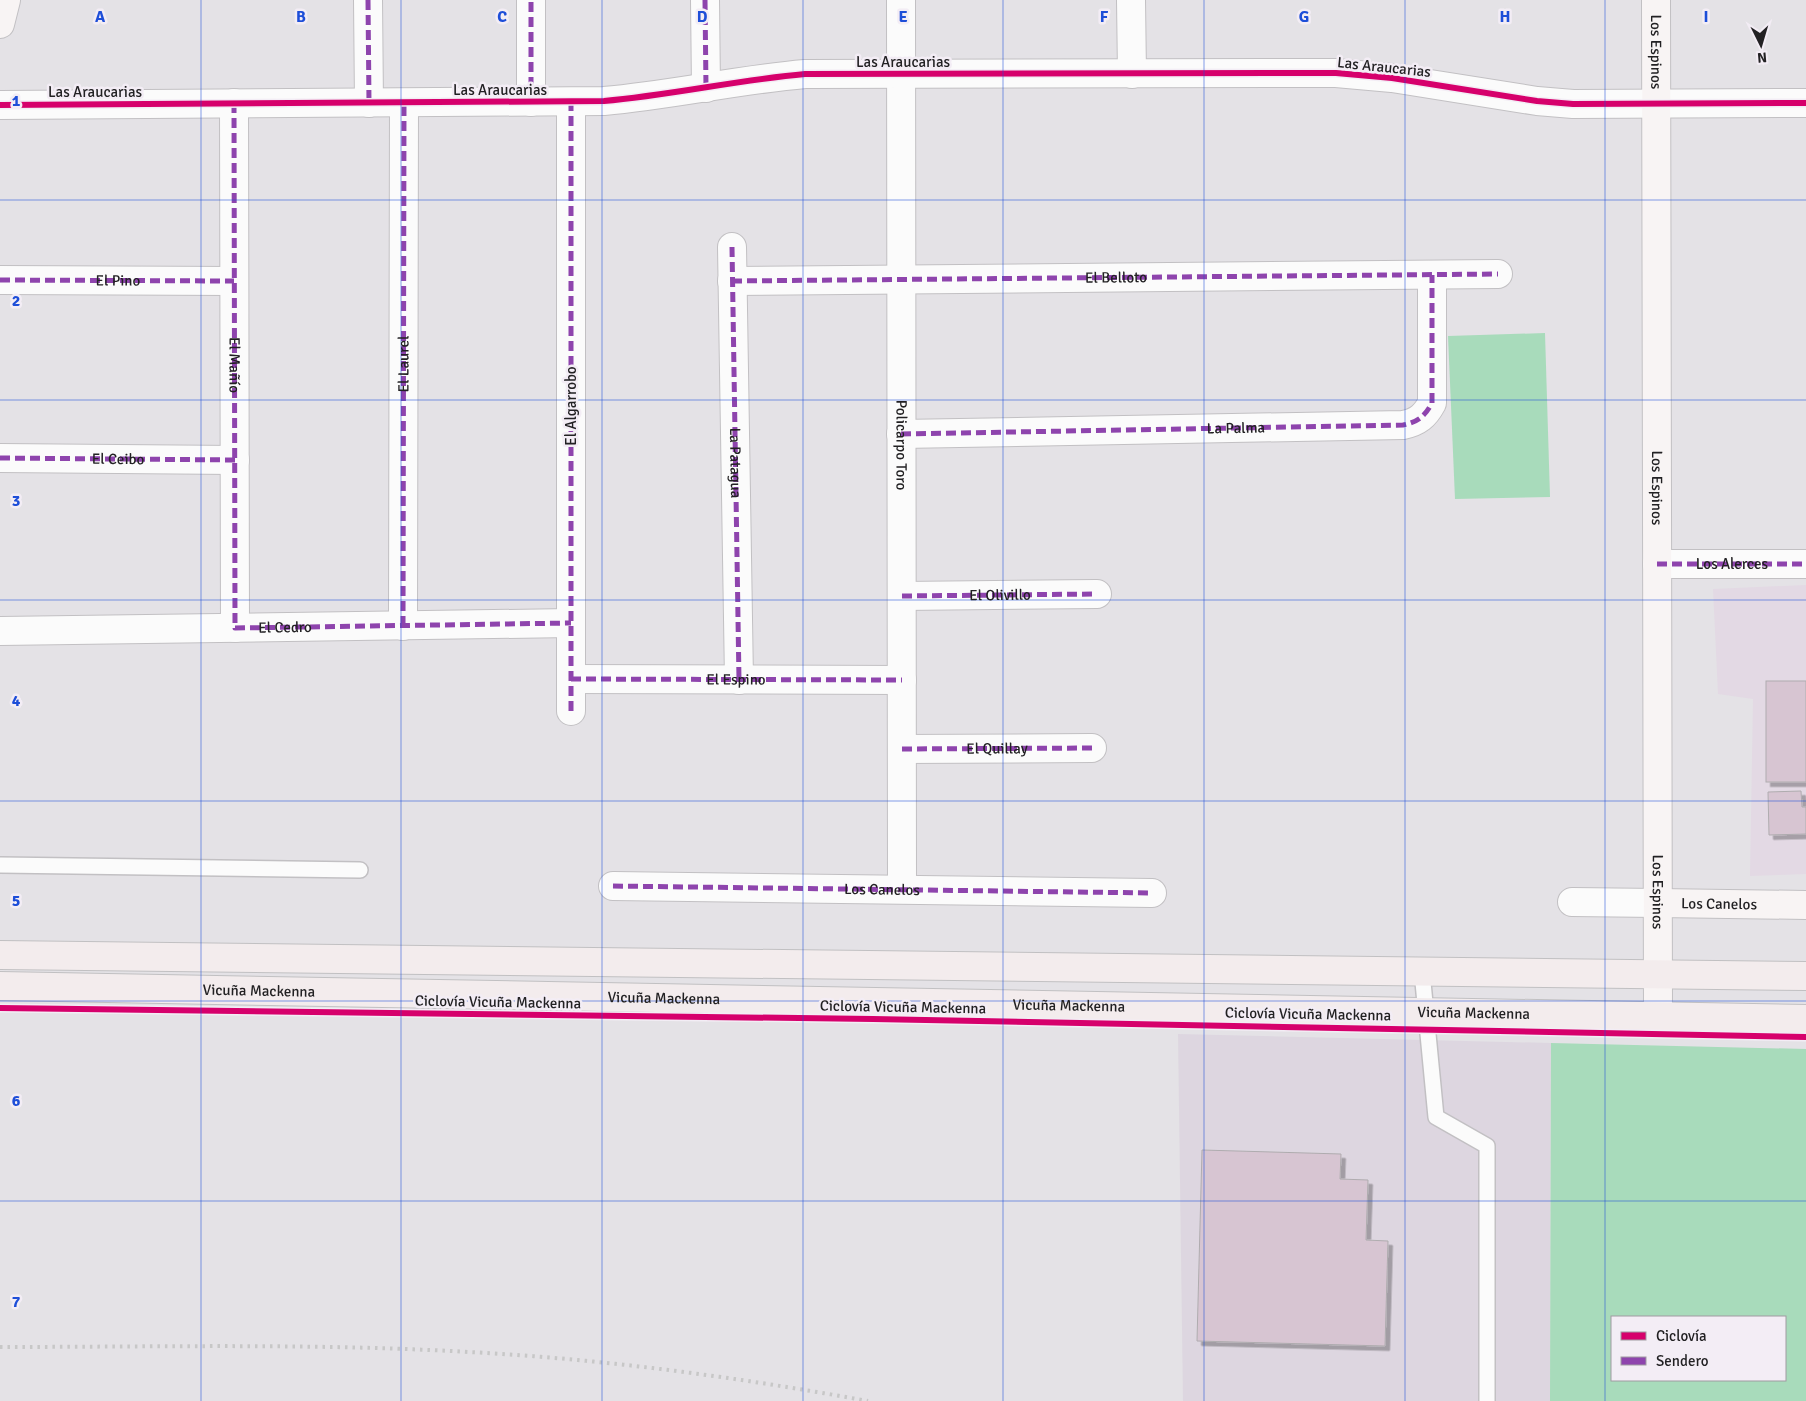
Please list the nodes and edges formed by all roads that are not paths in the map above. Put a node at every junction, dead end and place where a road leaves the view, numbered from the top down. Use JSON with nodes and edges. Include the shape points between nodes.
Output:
{"nodes":[{"id":1,"x":6,"y":0,"type":"edge"},
{"id":2,"x":368,"y":0,"type":"edge"},
{"id":3,"x":531,"y":0,"type":"edge"},
{"id":4,"x":705,"y":0,"type":"edge"},
{"id":5,"x":900,"y":0,"type":"edge"},
{"id":6,"x":1132,"y":0,"type":"edge"},
{"id":7,"x":1656,"y":0,"type":"edge"},
{"id":8,"x":0,"y":24,"type":"edge"},
{"id":9,"x":901,"y":74,"type":"junction"},
{"id":10,"x":1132,"y":74,"type":"junction"},
{"id":11,"x":706,"y":88,"type":"junction"},
{"id":12,"x":530,"y":102,"type":"junction"},
{"id":13,"x":571,"y":102,"type":"junction"},
{"id":14,"x":234,"y":103,"type":"junction"},
{"id":15,"x":369,"y":103,"type":"junction"},
{"id":16,"x":404,"y":103,"type":"junction"},
{"id":17,"x":1806,"y":103,"type":"edge"},
{"id":18,"x":1656,"y":104,"type":"junction"},
{"id":19,"x":0,"y":105,"type":"edge"},
{"id":20,"x":732,"y":247,"type":"dead end"},
{"id":21,"x":1498,"y":274,"type":"dead end"},
{"id":22,"x":1432,"y":275,"type":"junction"},
{"id":23,"x":901,"y":279,"type":"junction"},
{"id":24,"x":0,"y":280,"type":"edge"},
{"id":25,"x":234,"y":281,"type":"junction"},
{"id":26,"x":732,"y":281,"type":"junction"},
{"id":27,"x":901,"y":434,"type":"junction"},
{"id":28,"x":0,"y":458,"type":"edge"},
{"id":29,"x":235,"y":460,"type":"junction"},
{"id":30,"x":1657,"y":564,"type":"junction"},
{"id":31,"x":1806,"y":564,"type":"edge"},
{"id":32,"x":1097,"y":594,"type":"dead end"},
{"id":33,"x":902,"y":596,"type":"junction"},
{"id":34,"x":571,"y":624,"type":"junction"},
{"id":35,"x":403,"y":626,"type":"junction"},
{"id":36,"x":235,"y":628,"type":"junction"},
{"id":37,"x":0,"y":631,"type":"edge"},
{"id":38,"x":571,"y":679,"type":"junction"},
{"id":39,"x":739,"y":680,"type":"junction"},
{"id":40,"x":902,"y":680,"type":"junction"},
{"id":41,"x":571,"y":711,"type":"dead end"},
{"id":42,"x":1092,"y":748,"type":"dead end"},
{"id":43,"x":902,"y":749,"type":"junction"},
{"id":44,"x":0,"y":865,"type":"edge"},
{"id":45,"x":360,"y":870,"type":"dead end"},
{"id":46,"x":613,"y":886,"type":"dead end"},
{"id":47,"x":902,"y":889,"type":"junction"},
{"id":48,"x":1152,"y":893,"type":"dead end"},
{"id":49,"x":1572,"y":902,"type":"dead end"},
{"id":50,"x":1658,"y":903,"type":"junction"},
{"id":51,"x":1806,"y":905,"type":"edge"},
{"id":52,"x":0,"y":955,"type":"edge"},
{"id":53,"x":1422,"y":972,"type":"junction"},
{"id":54,"x":1658,"y":974,"type":"junction"},
{"id":55,"x":1806,"y":976,"type":"edge"},
{"id":56,"x":0,"y":986,"type":"edge"},
{"id":57,"x":1425,"y":1011,"type":"junction"},
{"id":58,"x":1658,"y":1016,"type":"junction"},
{"id":59,"x":1806,"y":1019,"type":"edge"},
{"id":60,"x":1487,"y":1401,"type":"edge"}],
"edges":[{"from":1,"to":8,"type":"street"},
{"from":2,"to":15,"type":"street"},
{"from":3,"to":12,"type":"street"},
{"from":4,"to":11,"type":"street"},
{"from":5,"to":9,"type":"street","name":"Policarpo Toro"},
{"from":6,"to":10,"type":"street"},
{"from":7,"to":18,"type":"street","name":"Los Espinos"},
{"from":9,"to":10,"type":"street","name":"Las Araucarias"},
{"from":9,"to":11,"type":"street","name":"Las Araucarias","via":[[805,74]]},
{"from":9,"to":23,"type":"street","name":"Policarpo Toro"},
{"from":10,"to":18,"type":"street","name":"Las Araucarias","via":[[1336,73],[1392,78],[1537,102]]},
{"from":11,"to":13,"type":"street","name":"Las Araucarias","via":[[654,97]]},
{"from":12,"to":13,"type":"street","name":"Las Araucarias"},
{"from":12,"to":16,"type":"street","name":"Las Araucarias"},
{"from":13,"to":34,"type":"street","name":"El Algarrobo"},
{"from":14,"to":15,"type":"street","name":"Las Araucarias"},
{"from":14,"to":19,"type":"street","name":"Las Araucarias"},
{"from":14,"to":25,"type":"street","name":"El Mañío"},
{"from":15,"to":16,"type":"street","name":"Las Araucarias"},
{"from":16,"to":35,"type":"street","name":"El Laurel"},
{"from":17,"to":18,"type":"street","name":"Las Araucarias"},
{"from":18,"to":30,"type":"street","name":"Los Espinos"},
{"from":20,"to":26,"type":"street","name":"La Patagua"},
{"from":21,"to":22,"type":"street","name":"El Belloto"},
{"from":22,"to":23,"type":"street","name":"El Belloto"},
{"from":22,"to":27,"type":"street","name":"La Palma","via":[[1432,403],[1424,416],[1414,423]]},
{"from":23,"to":26,"type":"street","name":"El Belloto"},
{"from":23,"to":27,"type":"street","name":"Policarpo Toro"},
{"from":24,"to":25,"type":"street","name":"El Pino"},
{"from":25,"to":29,"type":"street","name":"El Mañío"},
{"from":26,"to":39,"type":"street","name":"La Patagua"},
{"from":27,"to":33,"type":"street","name":"Policarpo Toro"},
{"from":28,"to":29,"type":"street","name":"El Ceibo"},
{"from":29,"to":36,"type":"street","name":"El Mañío"},
{"from":30,"to":31,"type":"street","name":"Los Alerces"},
{"from":30,"to":50,"type":"street","name":"Los Espinos"},
{"from":32,"to":33,"type":"street","name":"El Olivillo"},
{"from":33,"to":40,"type":"street","name":"Policarpo Toro"},
{"from":34,"to":35,"type":"street","name":"El Cedro"},
{"from":34,"to":38,"type":"street","name":"El Algarrobo"},
{"from":35,"to":36,"type":"street","name":"El Cedro"},
{"from":36,"to":37,"type":"street","name":"El Cedro"},
{"from":38,"to":39,"type":"street","name":"El Espino"},
{"from":38,"to":41,"type":"street","name":"El Algarrobo"},
{"from":39,"to":40,"type":"street","name":"El Espino"},
{"from":40,"to":43,"type":"street","name":"Policarpo Toro"},
{"from":42,"to":43,"type":"street","name":"El Quillay"},
{"from":43,"to":47,"type":"street","name":"Policarpo Toro"},
{"from":44,"to":45,"type":"lane"},
{"from":46,"to":47,"type":"street","name":"Los Canelos"},
{"from":47,"to":48,"type":"street","name":"Los Canelos"},
{"from":49,"to":50,"type":"street","name":"Los Canelos"},
{"from":50,"to":51,"type":"street","name":"Los Canelos"},
{"from":50,"to":54,"type":"street","name":"Los Espinos"},
{"from":52,"to":53,"type":"main road","name":"Vicuña Mackenna"},
{"from":53,"to":54,"type":"main road","name":"Vicuña Mackenna"},
{"from":53,"to":57,"type":"lane"},
{"from":54,"to":55,"type":"main road","name":"Vicuña Mackenna"},
{"from":54,"to":58,"type":"street","name":"Los Espinos"},
{"from":56,"to":57,"type":"main road","name":"Vicuña Mackenna"},
{"from":57,"to":58,"type":"main road","name":"Vicuña Mackenna"},
{"from":57,"to":60,"type":"lane","via":[[1436,1117],[1487,1146]]},
{"from":58,"to":59,"type":"main road","name":"Vicuña Mackenna"}]}
